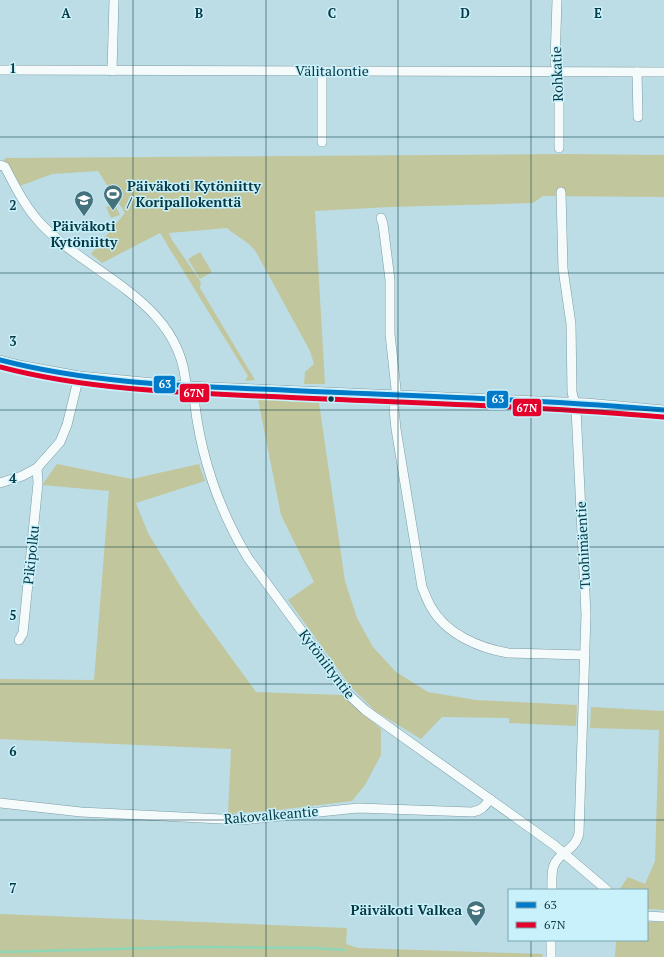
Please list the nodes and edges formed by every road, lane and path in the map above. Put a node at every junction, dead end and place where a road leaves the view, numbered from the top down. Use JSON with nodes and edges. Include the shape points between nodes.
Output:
{"nodes":[{"id":1,"x":114,"y":0,"type":"edge"},
{"id":2,"x":557,"y":0,"type":"edge"},
{"id":3,"x":0,"y":70,"type":"edge"},
{"id":4,"x":112,"y":71,"type":"junction"},
{"id":5,"x":322,"y":71,"type":"junction"},
{"id":6,"x":557,"y":71,"type":"junction"},
{"id":7,"x":637,"y":72,"type":"junction"},
{"id":8,"x":664,"y":72,"type":"edge"},
{"id":9,"x":638,"y":117,"type":"dead end"},
{"id":10,"x":322,"y":142,"type":"dead end"},
{"id":11,"x":558,"y":148,"type":"dead end"},
{"id":12,"x":3,"y":166,"type":"edge"},
{"id":13,"x":561,"y":192,"type":"dead end"},
{"id":14,"x":382,"y":218,"type":"dead end"},
{"id":15,"x":0,"y":360,"type":"edge"},
{"id":16,"x":80,"y":376,"type":"junction"},
{"id":17,"x":190,"y":386,"type":"junction"},
{"id":18,"x":395,"y":395,"type":"junction"},
{"id":19,"x":574,"y":403,"type":"junction"},
{"id":20,"x":664,"y":410,"type":"edge"},
{"id":21,"x":37,"y":468,"type":"junction"},
{"id":22,"x":0,"y":483,"type":"edge"},
{"id":23,"x":19,"y":640,"type":"dead end"},
{"id":24,"x":586,"y":654,"type":"junction"},
{"id":25,"x":490,"y":799,"type":"junction"},
{"id":26,"x":0,"y":803,"type":"edge"},
{"id":27,"x":564,"y":854,"type":"junction"},
{"id":28,"x":552,"y":889,"type":"edge"},
{"id":29,"x":606,"y":889,"type":"edge"},
{"id":30,"x":648,"y":916,"type":"edge"},
{"id":31,"x":664,"y":917,"type":"edge"},
{"id":32,"x":551,"y":941,"type":"edge"},
{"id":33,"x":551,"y":957,"type":"edge"}],
"edges":[{"from":1,"to":4,"type":"street"},
{"from":2,"to":6,"type":"street","name":"Rohkatie"},
{"from":3,"to":4,"type":"street","name":"Välitalontie"},
{"from":4,"to":5,"type":"street","name":"Välitalontie"},
{"from":5,"to":6,"type":"street","name":"Välitalontie"},
{"from":5,"to":10,"type":"street"},
{"from":6,"to":7,"type":"street","name":"Välitalontie"},
{"from":6,"to":11,"type":"street","name":"Rohkatie"},
{"from":7,"to":8,"type":"street","name":"Välitalontie"},
{"from":7,"to":9,"type":"street"},
{"from":12,"to":17,"type":"street","name":"Kytöniityntie","via":[[21,197],[44,227],[126,288],[156,315],[182,359]]},
{"from":13,"to":19,"type":"street","name":"Tuohimäentie","via":[[562,251],[571,324]]},
{"from":14,"to":18,"type":"street","via":[[390,280],[390,334]]},
{"from":15,"to":16,"type":"street"},
{"from":16,"to":17,"type":"street"},
{"from":16,"to":21,"type":"street","via":[[60,442]]},
{"from":17,"to":18,"type":"street"},
{"from":17,"to":25,"type":"street","name":"Kytöniityntie","via":[[200,439],[212,482],[231,527],[248,558],[356,702]]},
{"from":18,"to":19,"type":"street"},
{"from":18,"to":24,"type":"street","via":[[396,428],[418,571],[431,608],[454,631],[488,648],[508,652]]},
{"from":19,"to":20,"type":"street"},
{"from":19,"to":24,"type":"street","name":"Tuohimäentie","via":[[585,576]]},
{"from":21,"to":22,"type":"street"},
{"from":21,"to":23,"type":"street","name":"Pikipolku","via":[[38,483],[23,633]]},
{"from":24,"to":27,"type":"street","name":"Tuohimäentie","via":[[579,833],[576,842]]},
{"from":25,"to":26,"type":"street","name":"Rakovalkeantie","via":[[477,812],[358,808],[242,820],[81,812]]},
{"from":25,"to":27,"type":"street","name":"Kytöniityntie"},
{"from":27,"to":28,"type":"street","name":"Tuohimäentie","via":[[554,864]]},
{"from":27,"to":29,"type":"street","name":"Kytöniityntie"},
{"from":30,"to":31,"type":"street"},
{"from":32,"to":33,"type":"street"}]}
